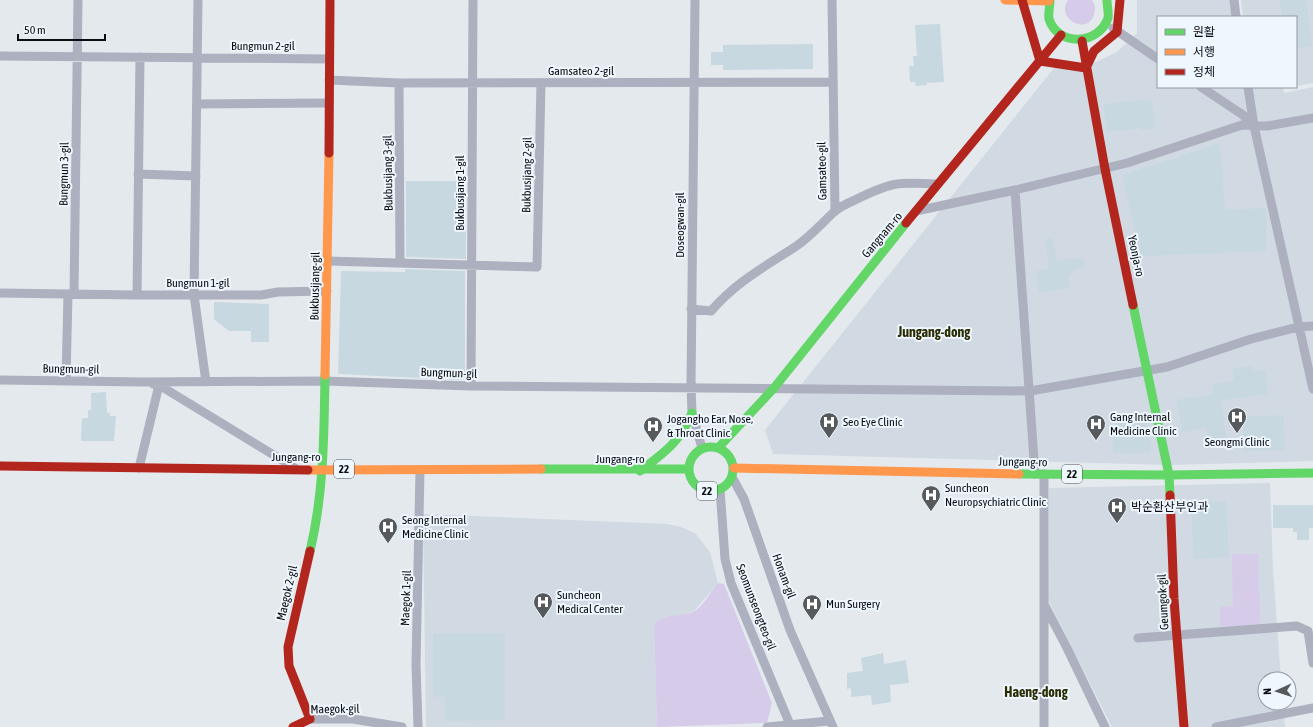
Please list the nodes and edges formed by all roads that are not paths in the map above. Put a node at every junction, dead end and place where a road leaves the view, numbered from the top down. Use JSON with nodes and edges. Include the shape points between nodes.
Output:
{"nodes":[{"id":1,"x":78,"y":0,"type":"edge"},
{"id":2,"x":198,"y":0,"type":"edge"},
{"id":3,"x":330,"y":0,"type":"edge"},
{"id":4,"x":473,"y":0,"type":"edge"},
{"id":5,"x":695,"y":0,"type":"edge"},
{"id":6,"x":832,"y":0,"type":"edge"},
{"id":7,"x":1005,"y":0,"type":"edge"},
{"id":8,"x":1021,"y":0,"type":"edge"},
{"id":9,"x":1050,"y":0,"type":"edge"},
{"id":10,"x":1107,"y":0,"type":"edge"},
{"id":11,"x":1120,"y":0,"type":"edge"},
{"id":12,"x":1234,"y":0,"type":"edge"},
{"id":13,"x":1236,"y":16,"type":"edge"},
{"id":14,"x":1107,"y":22,"type":"junction"},
{"id":15,"x":1117,"y":32,"type":"junction"},
{"id":16,"x":1061,"y":35,"type":"junction"},
{"id":17,"x":1082,"y":41,"type":"junction"},
{"id":18,"x":0,"y":56,"type":"edge"},
{"id":19,"x":78,"y":56,"type":"junction"},
{"id":20,"x":140,"y":57,"type":"junction"},
{"id":21,"x":197,"y":58,"type":"junction"},
{"id":22,"x":1157,"y":58,"type":"edge"},
{"id":23,"x":328,"y":59,"type":"junction"},
{"id":24,"x":1040,"y":61,"type":"junction"},
{"id":25,"x":1086,"y":68,"type":"junction"},
{"id":26,"x":328,"y":80,"type":"junction"},
{"id":27,"x":472,"y":82,"type":"junction"},
{"id":28,"x":833,"y":82,"type":"junction"},
{"id":29,"x":399,"y":83,"type":"junction"},
{"id":30,"x":541,"y":83,"type":"junction"},
{"id":31,"x":693,"y":83,"type":"junction"},
{"id":32,"x":1203,"y":88,"type":"edge"},
{"id":33,"x":1248,"y":88,"type":"edge"},
{"id":34,"x":198,"y":104,"type":"junction"},
{"id":35,"x":328,"y":104,"type":"junction"},
{"id":36,"x":1313,"y":118,"type":"edge"},
{"id":37,"x":1254,"y":126,"type":"junction"},
{"id":38,"x":1105,"y":169,"type":"junction"},
{"id":39,"x":138,"y":174,"type":"junction"},
{"id":40,"x":196,"y":176,"type":"junction"},
{"id":41,"x":937,"y":184,"type":"junction"},
{"id":42,"x":1015,"y":190,"type":"junction"},
{"id":43,"x":835,"y":211,"type":"junction"},
{"id":44,"x":916,"y":212,"type":"junction"},
{"id":45,"x":328,"y":262,"type":"junction"},
{"id":46,"x":400,"y":263,"type":"junction"},
{"id":47,"x":471,"y":265,"type":"junction"},
{"id":48,"x":327,"y":291,"type":"junction"},
{"id":49,"x":0,"y":293,"type":"edge"},
{"id":50,"x":71,"y":294,"type":"junction"},
{"id":51,"x":137,"y":295,"type":"junction"},
{"id":52,"x":194,"y":295,"type":"junction"},
{"id":53,"x":691,"y":309,"type":"junction"},
{"id":54,"x":1313,"y":326,"type":"edge"},
{"id":55,"x":1298,"y":327,"type":"junction"},
{"id":56,"x":1148,"y":370,"type":"junction"},
{"id":57,"x":0,"y":380,"type":"edge"},
{"id":58,"x":66,"y":380,"type":"junction"},
{"id":59,"x":324,"y":381,"type":"junction"},
{"id":60,"x":142,"y":382,"type":"junction"},
{"id":61,"x":206,"y":382,"type":"junction"},
{"id":62,"x":159,"y":385,"type":"junction"},
{"id":63,"x":471,"y":386,"type":"junction"},
{"id":64,"x":691,"y":386,"type":"junction"},
{"id":65,"x":774,"y":388,"type":"junction"},
{"id":66,"x":1313,"y":389,"type":"edge"},
{"id":67,"x":1030,"y":391,"type":"junction"},
{"id":68,"x":692,"y":413,"type":"junction"},
{"id":69,"x":719,"y":447,"type":"junction"},
{"id":70,"x":702,"y":448,"type":"junction"},
{"id":71,"x":0,"y":466,"type":"edge"},
{"id":72,"x":139,"y":468,"type":"junction"},
{"id":73,"x":323,"y":469,"type":"junction"},
{"id":74,"x":688,"y":469,"type":"junction"},
{"id":75,"x":298,"y":470,"type":"junction"},
{"id":76,"x":420,"y":470,"type":"junction"},
{"id":77,"x":640,"y":471,"type":"junction"},
{"id":78,"x":733,"y":472,"type":"junction"},
{"id":79,"x":1313,"y":473,"type":"edge"},
{"id":80,"x":1039,"y":474,"type":"junction"},
{"id":81,"x":1169,"y":475,"type":"junction"},
{"id":82,"x":720,"y":489,"type":"junction"},
{"id":83,"x":1043,"y":603,"type":"junction"},
{"id":84,"x":1177,"y":634,"type":"junction"},
{"id":85,"x":1138,"y":638,"type":"dead end"},
{"id":86,"x":1313,"y":663,"type":"edge"},
{"id":87,"x":1313,"y":708,"type":"edge"},
{"id":88,"x":310,"y":719,"type":"junction"},
{"id":89,"x":831,"y":724,"type":"edge"},
{"id":90,"x":790,"y":726,"type":"edge"},
{"id":91,"x":293,"y":727,"type":"edge"},
{"id":92,"x":402,"y":727,"type":"edge"},
{"id":93,"x":418,"y":727,"type":"edge"},
{"id":94,"x":767,"y":727,"type":"edge"},
{"id":95,"x":1044,"y":727,"type":"edge"},
{"id":96,"x":1105,"y":727,"type":"edge"},
{"id":97,"x":1184,"y":727,"type":"edge"},
{"id":98,"x":1216,"y":727,"type":"edge"}],
"edges":[{"from":1,"to":19,"type":"street","name":"Bungmun 3-gil"},
{"from":2,"to":21,"type":"street"},
{"from":3,"to":23,"type":"main road","name":"Bukbusijang-gil"},
{"from":4,"to":27,"type":"street","name":"Bukbusijang 1-gil"},
{"from":5,"to":31,"type":"street","name":"Doseogwan-gil"},
{"from":6,"to":28,"type":"street","name":"Gamsateo-gil"},
{"from":7,"to":8,"type":"main road"},
{"from":8,"to":9,"type":"main road"},
{"from":8,"to":24,"type":"main road"},
{"from":9,"to":16,"type":"main road","via":[[1050,20]]},
{"from":10,"to":14,"type":"main road"},
{"from":11,"to":15,"type":"main road"},
{"from":12,"to":13,"type":"street"},
{"from":14,"to":15,"type":"street"},
{"from":14,"to":17,"type":"main road","via":[[1097,35]]},
{"from":15,"to":22,"type":"street"},
{"from":15,"to":25,"type":"main road","via":[[1094,51]]},
{"from":16,"to":17,"type":"main road","via":[[1074,41]]},
{"from":16,"to":24,"type":"main road","name":"Gangnam-ro"},
{"from":17,"to":25,"type":"main road","name":"Yeonja-ro"},
{"from":18,"to":19,"type":"street"},
{"from":19,"to":20,"type":"street","name":"Bungmun 2-gil"},
{"from":19,"to":50,"type":"street","name":"Bungmun 3-gil"},
{"from":20,"to":21,"type":"street","name":"Bungmun 2-gil"},
{"from":20,"to":39,"type":"street"},
{"from":21,"to":23,"type":"street","name":"Bungmun 2-gil"},
{"from":21,"to":34,"type":"street"},
{"from":23,"to":26,"type":"main road","name":"Bukbusijang-gil"},
{"from":24,"to":25,"type":"main road"},
{"from":24,"to":41,"type":"main road","name":"Gangnam-ro"},
{"from":25,"to":38,"type":"main road","name":"Yeonja-ro"},
{"from":26,"to":29,"type":"street","name":"Gamsateo 2-gil"},
{"from":26,"to":35,"type":"main road","name":"Bukbusijang-gil"},
{"from":27,"to":29,"type":"street","name":"Gamsateo 2-gil"},
{"from":27,"to":30,"type":"street","name":"Gamsateo 2-gil"},
{"from":27,"to":47,"type":"street","name":"Bukbusijang 1-gil"},
{"from":28,"to":31,"type":"street","name":"Gamsateo 2-gil"},
{"from":28,"to":43,"type":"street","name":"Gamsateo-gil"},
{"from":29,"to":46,"type":"street","name":"Bukbusijang 3-gil"},
{"from":30,"to":31,"type":"street","name":"Gamsateo 2-gil"},
{"from":30,"to":47,"type":"street","name":"Bukbusijang 2-gil","via":[[537,267]]},
{"from":31,"to":53,"type":"street","name":"Doseogwan-gil"},
{"from":32,"to":37,"type":"street","via":[[1243,114]]},
{"from":33,"to":37,"type":"street"},
{"from":34,"to":35,"type":"street"},
{"from":34,"to":40,"type":"street"},
{"from":35,"to":45,"type":"main road","name":"Bukbusijang-gil"},
{"from":36,"to":37,"type":"street"},
{"from":37,"to":38,"type":"street","via":[[1242,125]]},
{"from":37,"to":55,"type":"street"},
{"from":38,"to":42,"type":"street"},
{"from":38,"to":56,"type":"main road","name":"Yeonja-ro"},
{"from":39,"to":40,"type":"street"},
{"from":39,"to":51,"type":"street"},
{"from":40,"to":52,"type":"street"},
{"from":41,"to":43,"type":"street","via":[[888,185]]},
{"from":41,"to":44,"type":"main road","name":"Gangnam-ro"},
{"from":42,"to":44,"type":"street"},
{"from":42,"to":67,"type":"street"},
{"from":43,"to":53,"type":"street","name":"Gamsateo-gil","via":[[797,246],[743,279],[711,311]]},
{"from":44,"to":65,"type":"main road","name":"Gangnam-ro"},
{"from":45,"to":46,"type":"street"},
{"from":45,"to":48,"type":"main road","name":"Bukbusijang-gil"},
{"from":46,"to":47,"type":"street"},
{"from":47,"to":63,"type":"street","name":"Bukbusijang 1-gil"},
{"from":48,"to":52,"type":"street","name":"Bungmun 1-gil","via":[[261,295]]},
{"from":48,"to":59,"type":"main road","name":"Bukbusijang-gil"},
{"from":49,"to":50,"type":"street","name":"Bungmun 1-gil"},
{"from":50,"to":51,"type":"street","name":"Bungmun 1-gil"},
{"from":50,"to":58,"type":"street"},
{"from":51,"to":52,"type":"street","name":"Bungmun 1-gil"},
{"from":52,"to":61,"type":"street"},
{"from":53,"to":64,"type":"street","name":"Doseogwan-gil"},
{"from":54,"to":55,"type":"street","name":"Bungmun-gil"},
{"from":55,"to":56,"type":"street","name":"Bungmun-gil","via":[[1167,367]]},
{"from":55,"to":66,"type":"street"},
{"from":56,"to":67,"type":"street","name":"Bungmun-gil"},
{"from":56,"to":81,"type":"main road","name":"Yeonja-ro"},
{"from":57,"to":58,"type":"street","name":"Bungmun-gil"},
{"from":58,"to":60,"type":"street","name":"Bungmun-gil"},
{"from":59,"to":61,"type":"street","name":"Bungmun-gil"},
{"from":59,"to":63,"type":"street","name":"Bungmun-gil"},
{"from":59,"to":73,"type":"main road","name":"Bukbusijang-gil"},
{"from":60,"to":61,"type":"street","name":"Bungmun-gil"},
{"from":60,"to":62,"type":"street","name":"Bungmun-gil"},
{"from":62,"to":72,"type":"street"},
{"from":62,"to":75,"type":"street","name":"Bungmun-gil"},
{"from":63,"to":64,"type":"street","name":"Bungmun-gil"},
{"from":64,"to":65,"type":"street","name":"Bungmun-gil"},
{"from":64,"to":68,"type":"street","name":"Doseogwan-gil"},
{"from":65,"to":67,"type":"street","name":"Bungmun-gil"},
{"from":65,"to":69,"type":"main road","name":"Gangnam-ro"},
{"from":67,"to":80,"type":"street"},
{"from":68,"to":70,"type":"street","name":"Doseogwan-gil"},
{"from":68,"to":77,"type":"main road","via":[[685,432],[670,450]]},
{"from":69,"to":70,"type":"main road"},
{"from":69,"to":78,"type":"main road","via":[[732,459]]},
{"from":70,"to":74,"type":"main road","number":"22","via":[[692,457]]},
{"from":71,"to":72,"type":"main road","name":"Jungang-ro","number":"22"},
{"from":72,"to":75,"type":"main road","name":"Jungang-ro","number":"22"},
{"from":73,"to":75,"type":"main road","name":"Jungang-ro","number":"22"},
{"from":73,"to":76,"type":"main road","name":"Jungang-ro","number":"22"},
{"from":73,"to":88,"type":"main road","name":"Maegok 2-gil","via":[[315,530],[288,647],[289,666]]},
{"from":74,"to":77,"type":"main road","name":"Jungang-ro","number":"22"},
{"from":74,"to":82,"type":"main road","number":"22","via":[[695,485],[703,490]]},
{"from":76,"to":77,"type":"main road","name":"Jungang-ro","number":"22"},
{"from":76,"to":93,"type":"street","name":"Maegok 1-gil","via":[[416,664]]},
{"from":78,"to":80,"type":"main road","name":"Jungang-ro","number":"22"},
{"from":78,"to":82,"type":"main road","number":"22","via":[[728,484]]},
{"from":78,"to":89,"type":"street","name":"Honam-gil","via":[[790,630]]},
{"from":79,"to":81,"type":"main road","name":"Jungang-ro","number":"22"},
{"from":80,"to":81,"type":"main road","name":"Jungang-ro","number":"22"},
{"from":80,"to":83,"type":"street"},
{"from":81,"to":84,"type":"main road","name":"Geumgok-gil"},
{"from":82,"to":90,"type":"street","name":"Seomunseongteo-gil","via":[[725,559],[732,583]]},
{"from":83,"to":95,"type":"street"},
{"from":83,"to":96,"type":"street"},
{"from":84,"to":85,"type":"street"},
{"from":84,"to":86,"type":"street","via":[[1301,626],[1308,631]]},
{"from":84,"to":97,"type":"main road","name":"Geumgok-gil"},
{"from":87,"to":98,"type":"street"},
{"from":88,"to":91,"type":"main road","name":"Maegok-gil"},
{"from":88,"to":92,"type":"street","name":"Maegok-gil","via":[[353,719]]},
{"from":89,"to":90,"type":"street"},
{"from":90,"to":94,"type":"street"}]}
